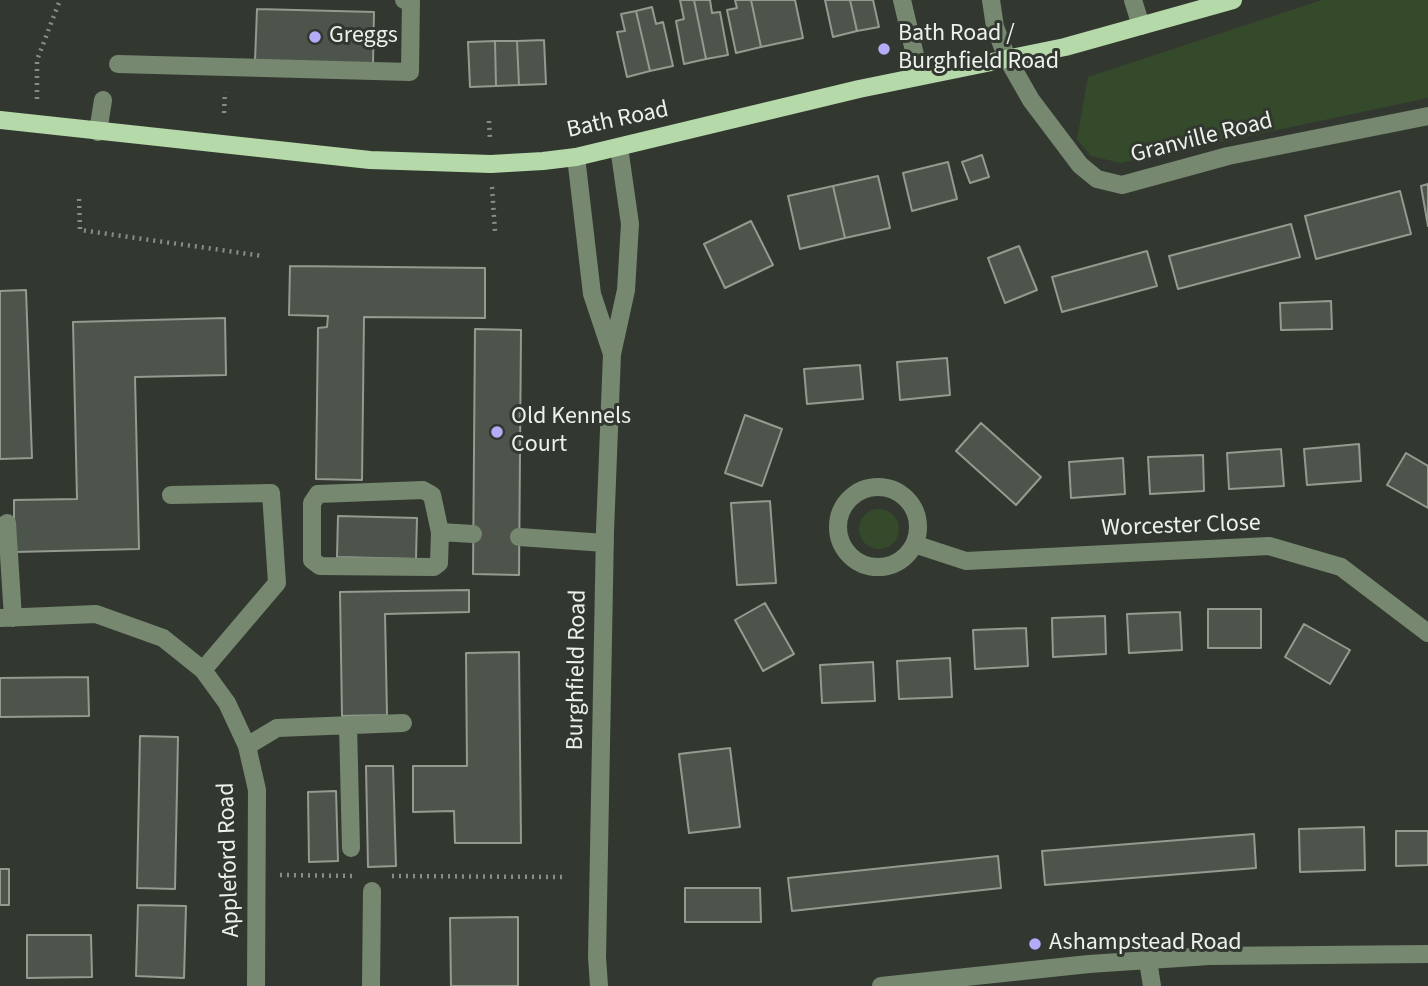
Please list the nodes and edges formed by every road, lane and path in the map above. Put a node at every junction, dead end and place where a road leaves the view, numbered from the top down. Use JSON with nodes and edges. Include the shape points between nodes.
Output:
{"nodes":[{"id":1,"x":60,"y":0,"type":"edge"},
{"id":2,"x":404,"y":0,"type":"edge"},
{"id":3,"x":902,"y":0,"type":"edge"},
{"id":4,"x":990,"y":0,"type":"edge"},
{"id":5,"x":1133,"y":0,"type":"edge"},
{"id":6,"x":1233,"y":0,"type":"edge"},
{"id":7,"x":1141,"y":26,"type":"junction"},
{"id":8,"x":1007,"y":58,"type":"junction"},
{"id":9,"x":118,"y":64,"type":"dead end"},
{"id":10,"x":920,"y":76,"type":"junction"},
{"id":11,"x":37,"y":99,"type":"dead end"},
{"id":12,"x":103,"y":100,"type":"dead end"},
{"id":13,"x":1428,"y":116,"type":"edge"},
{"id":14,"x":0,"y":120,"type":"edge"},
{"id":15,"x":97,"y":132,"type":"junction"},
{"id":16,"x":619,"y":147,"type":"junction"},
{"id":17,"x":576,"y":157,"type":"junction"},
{"id":18,"x":79,"y":200,"type":"dead end"},
{"id":19,"x":263,"y":256,"type":"dead end"},
{"id":20,"x":612,"y":354,"type":"junction"},
{"id":21,"x":171,"y":495,"type":"dead end"},
{"id":22,"x":8,"y":523,"type":"dead end"},
{"id":23,"x":440,"y":532,"type":"junction"},
{"id":24,"x":473,"y":534,"type":"tunnel mouth"},
{"id":25,"x":519,"y":537,"type":"tunnel mouth"},
{"id":26,"x":605,"y":544,"type":"junction"},
{"id":27,"x":915,"y":544,"type":"junction"},
{"id":28,"x":6,"y":618,"type":"edge"},
{"id":29,"x":1428,"y":633,"type":"edge"},
{"id":30,"x":203,"y":670,"type":"junction"},
{"id":31,"x":402,"y":723,"type":"dead end"},
{"id":32,"x":348,"y":725,"type":"junction"},
{"id":33,"x":247,"y":746,"type":"junction"},
{"id":34,"x":351,"y":848,"type":"dead end"},
{"id":35,"x":258,"y":875,"type":"junction"},
{"id":36,"x":359,"y":876,"type":"dead end"},
{"id":37,"x":385,"y":876,"type":"dead end"},
{"id":38,"x":562,"y":877,"type":"dead end"},
{"id":39,"x":372,"y":891,"type":"dead end"},
{"id":40,"x":1428,"y":954,"type":"edge"},
{"id":41,"x":1148,"y":961,"type":"junction"},
{"id":42,"x":256,"y":986,"type":"edge"},
{"id":43,"x":371,"y":986,"type":"edge"},
{"id":44,"x":599,"y":986,"type":"edge"},
{"id":45,"x":881,"y":986,"type":"edge"},
{"id":46,"x":1152,"y":986,"type":"edge"}],
"edges":[{"from":1,"to":11,"type":"path","via":[[37,60]]},
{"from":2,"to":9,"type":"street","via":[[411,0],[410,72]]},
{"from":3,"to":10,"type":"street"},
{"from":4,"to":8,"type":"street","name":"Granville Road"},
{"from":5,"to":7,"type":"street"},
{"from":6,"to":7,"type":"main road","name":"Bath Road"},
{"from":7,"to":8,"type":"main road","name":"Bath Road"},
{"from":8,"to":10,"type":"main road","name":"Bath Road"},
{"from":8,"to":13,"type":"street","name":"Granville Road","via":[[1031,100],[1080,165],[1097,180],[1122,185],[1228,156]]},
{"from":10,"to":16,"type":"main road","name":"Bath Road"},
{"from":12,"to":15,"type":"street"},
{"from":14,"to":15,"type":"main road","name":"Bath Road"},
{"from":15,"to":17,"type":"main road","name":"Bath Road","via":[[383,160],[491,164]]},
{"from":16,"to":17,"type":"main road","name":"Bath Road"},
{"from":16,"to":20,"type":"street","name":"Burghfield Road","via":[[630,224],[626,290]]},
{"from":17,"to":20,"type":"street","name":"Burghfield Road","via":[[593,294]]},
{"from":18,"to":19,"type":"path","via":[[80,230]]},
{"from":20,"to":26,"type":"street","name":"Burghfield Road"},
{"from":21,"to":30,"type":"street","via":[[271,493],[276,583]]},
{"from":22,"to":28,"type":"street"},
{"from":23,"to":23,"type":"street","via":[[439,563],[433,567],[320,566],[312,560],[312,503],[317,495],[424,491],[432,495]]},
{"from":23,"to":24,"type":"street"},
{"from":25,"to":26,"type":"street"},
{"from":26,"to":44,"type":"street","name":"Burghfield Road"},
{"from":27,"to":27,"type":"street","via":[[918,531],[912,506],[893,490],[867,489],[855,495],[840,516],[841,542],[858,562],[883,567],[896,563]]},
{"from":27,"to":29,"type":"street","name":"Worcester Close","via":[[966,561],[1269,546],[1340,567]]},
{"from":28,"to":30,"type":"street","name":"Appleford Road","via":[[96,614],[163,638]]},
{"from":30,"to":33,"type":"street","name":"Appleford Road","via":[[227,703]]},
{"from":31,"to":32,"type":"street"},
{"from":32,"to":33,"type":"street","via":[[277,728]]},
{"from":32,"to":34,"type":"street"},
{"from":33,"to":35,"type":"street","name":"Appleford Road","via":[[257,790]]},
{"from":35,"to":36,"type":"path"},
{"from":35,"to":42,"type":"street","name":"Appleford Road"},
{"from":37,"to":38,"type":"path"},
{"from":39,"to":43,"type":"street"},
{"from":40,"to":41,"type":"street"},
{"from":41,"to":45,"type":"street"},
{"from":41,"to":46,"type":"street"}]}
